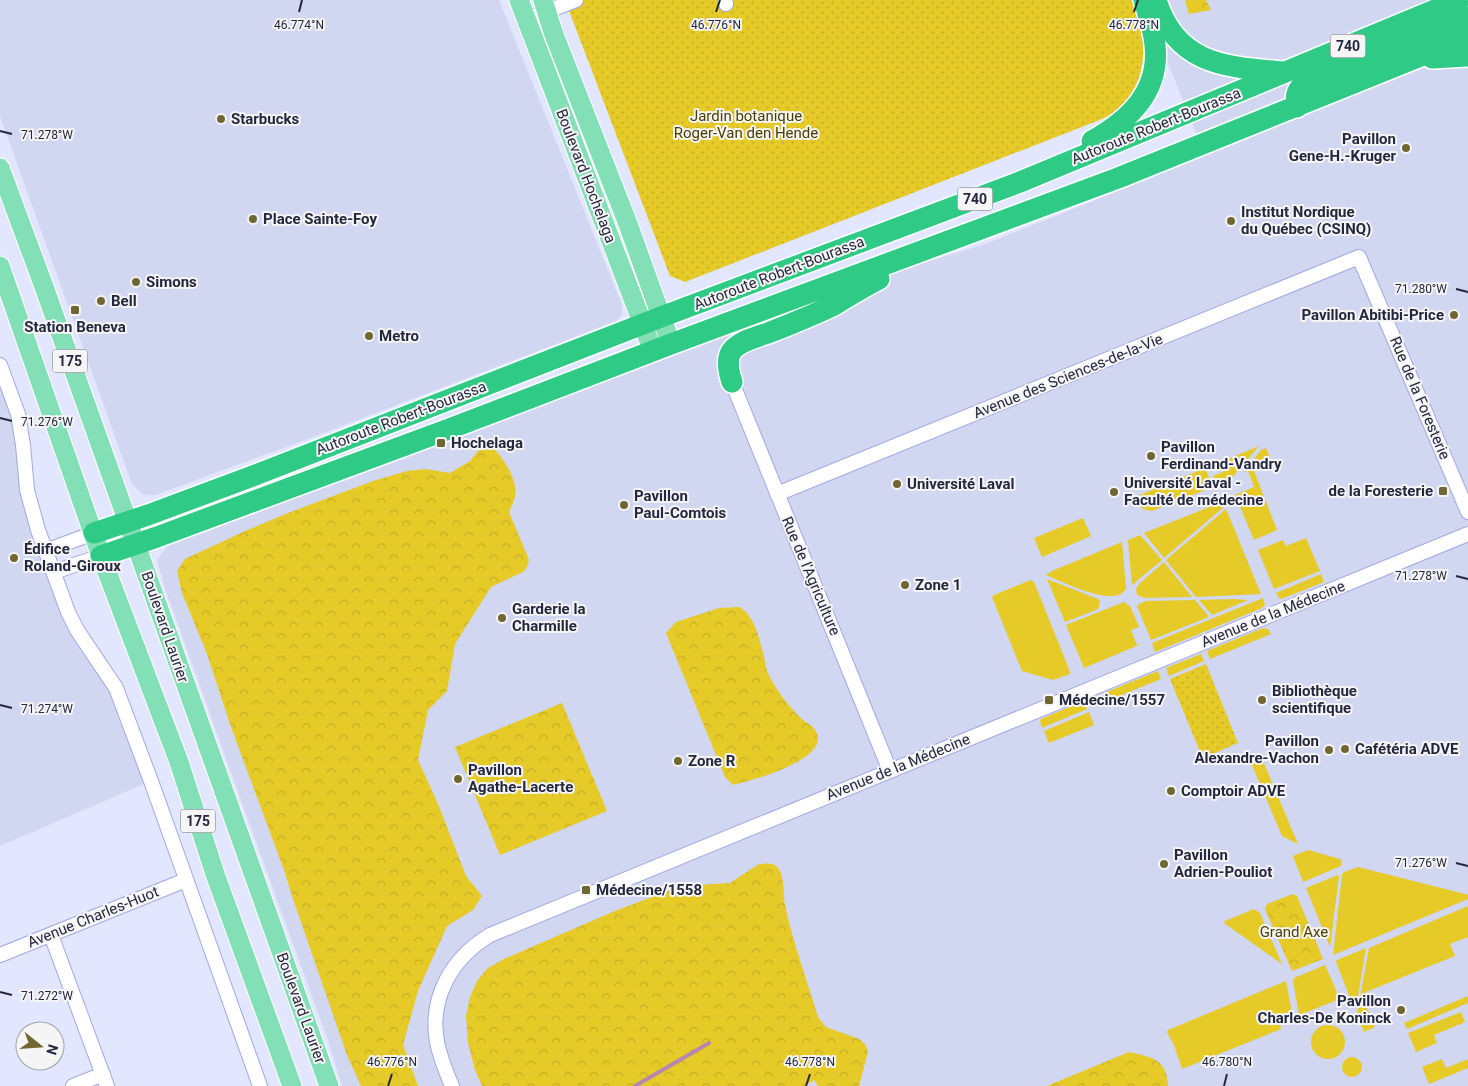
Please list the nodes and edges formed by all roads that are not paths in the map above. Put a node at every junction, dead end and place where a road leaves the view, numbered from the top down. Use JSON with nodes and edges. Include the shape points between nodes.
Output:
{"nodes":[{"id":1,"x":519,"y":0,"type":"edge"},
{"id":2,"x":576,"y":0,"type":"edge"},
{"id":3,"x":1144,"y":0,"type":"edge"},
{"id":4,"x":1156,"y":0,"type":"edge"},
{"id":5,"x":1459,"y":0,"type":"edge"},
{"id":6,"x":545,"y":6,"type":"edge"},
{"id":7,"x":1468,"y":17,"type":"edge"},
{"id":8,"x":526,"y":20,"type":"junction"},
{"id":9,"x":1468,"y":37,"type":"edge"},
{"id":10,"x":1468,"y":56,"type":"edge"},
{"id":11,"x":1414,"y":59,"type":"junction"},
{"id":12,"x":1285,"y":73,"type":"junction"},
{"id":13,"x":1297,"y":107,"type":"junction"},
{"id":14,"x":0,"y":168,"type":"edge"},
{"id":15,"x":1020,"y":182,"type":"junction"},
{"id":16,"x":1044,"y":206,"type":"junction"},
{"id":17,"x":1359,"y":256,"type":"joint"},
{"id":18,"x":0,"y":266,"type":"edge"},
{"id":19,"x":652,"y":321,"type":"junction"},
{"id":20,"x":662,"y":348,"type":"junction"},
{"id":21,"x":0,"y":365,"type":"edge"},
{"id":22,"x":732,"y":382,"type":"joint"},
{"id":23,"x":777,"y":494,"type":"junction"},
{"id":24,"x":1468,"y":512,"type":"edge"},
{"id":25,"x":127,"y":521,"type":"junction"},
{"id":26,"x":94,"y":533,"type":"junction"},
{"id":27,"x":1468,"y":534,"type":"edge"},
{"id":28,"x":136,"y":545,"type":"junction"},
{"id":29,"x":45,"y":551,"type":"junction"},
{"id":30,"x":102,"y":556,"type":"junction"},
{"id":31,"x":54,"y":572,"type":"junction"},
{"id":32,"x":890,"y":771,"type":"junction"},
{"id":33,"x":186,"y":880,"type":"junction"},
{"id":34,"x":51,"y":934,"type":"junction"},
{"id":35,"x":0,"y":955,"type":"edge"},
{"id":36,"x":309,"y":1028,"type":"junction"},
{"id":37,"x":105,"y":1080,"type":"edge"},
{"id":38,"x":73,"y":1086,"type":"edge"},
{"id":39,"x":260,"y":1086,"type":"edge"},
{"id":40,"x":292,"y":1086,"type":"edge"},
{"id":41,"x":329,"y":1086,"type":"edge"},
{"id":42,"x":340,"y":1086,"type":"edge"},
{"id":43,"x":452,"y":1086,"type":"edge"}],
"edges":[{"from":1,"to":8,"type":"main road","name":"Boulevard Hochelaga"},
{"from":2,"to":6,"type":"street"},
{"from":3,"to":15,"type":"highway","via":[[1155,54],[1152,80],[1139,104],[1108,132]]},
{"from":4,"to":12,"type":"highway","via":[[1179,39],[1206,60],[1235,68]]},
{"from":5,"to":12,"type":"highway","name":"Autoroute Robert-Bourassa","number":"740"},
{"from":6,"to":8,"type":"street"},
{"from":6,"to":19,"type":"main road","name":"Boulevard Hochelaga","via":[[624,214]]},
{"from":7,"to":13,"type":"highway","via":[[1302,86],[1297,91]]},
{"from":8,"to":19,"type":"main road","name":"Boulevard Hochelaga"},
{"from":9,"to":11,"type":"highway","name":"Autoroute Robert-Bourassa","number":"740"},
{"from":10,"to":11,"type":"highway"},
{"from":11,"to":13,"type":"highway","name":"Autoroute Robert-Bourassa","number":"740"},
{"from":12,"to":15,"type":"highway","name":"Autoroute Robert-Bourassa","number":"740"},
{"from":13,"to":16,"type":"highway","name":"Autoroute Robert-Bourassa","number":"740"},
{"from":14,"to":25,"type":"main road","name":"Boulevard Laurier","number":"175"},
{"from":15,"to":19,"type":"highway","name":"Autoroute Robert-Bourassa","number":"740"},
{"from":16,"to":20,"type":"highway","name":"Autoroute Robert-Bourassa","number":"740"},
{"from":16,"to":22,"type":"highway","via":[[868,285],[794,323],[738,345],[731,352],[729,362]]},
{"from":17,"to":23,"type":"street","name":"Avenue des Sciences-de-la-Vie"},
{"from":17,"to":24,"type":"street","name":"Rue de la Foresterie"},
{"from":18,"to":26,"type":"main road","number":"175"},
{"from":19,"to":20,"type":"main road","name":"Boulevard Hochelaga"},
{"from":19,"to":25,"type":"highway","name":"Autoroute Robert-Bourassa","via":[[258,474]]},
{"from":20,"to":28,"type":"highway","name":"Autoroute Robert-Bourassa"},
{"from":21,"to":29,"type":"street","via":[[18,414],[27,490]]},
{"from":22,"to":23,"type":"street","name":"Rue de l'Agriculture"},
{"from":23,"to":32,"type":"street","name":"Rue de l'Agriculture"},
{"from":25,"to":26,"type":"highway","name":"Autoroute Robert-Bourassa"},
{"from":25,"to":28,"type":"main road","name":"Boulevard Laurier","number":"175"},
{"from":26,"to":29,"type":"street"},
{"from":26,"to":30,"type":"main road","number":"175"},
{"from":27,"to":32,"type":"street","name":"Avenue de la Médecine"},
{"from":28,"to":30,"type":"highway","name":"Autoroute Robert-Bourassa"},
{"from":28,"to":36,"type":"main road","name":"Boulevard Laurier","number":"175"},
{"from":29,"to":31,"type":"street"},
{"from":30,"to":31,"type":"street"},
{"from":30,"to":40,"type":"main road","number":"175","via":[[179,762],[215,874]]},
{"from":31,"to":33,"type":"street","via":[[77,630],[116,688]]},
{"from":32,"to":43,"type":"street","name":"Avenue de la Médecine","via":[[481,940],[452,970],[437,1004],[437,1043]]},
{"from":33,"to":34,"type":"street","name":"Avenue Charles-Huot"},
{"from":33,"to":39,"type":"street"},
{"from":34,"to":35,"type":"street","name":"Avenue Charles-Huot"},
{"from":34,"to":37,"type":"street"},
{"from":36,"to":41,"type":"main road","name":"Boulevard Laurier","number":"175"},
{"from":36,"to":42,"type":"main road"},
{"from":37,"to":38,"type":"street"}]}
